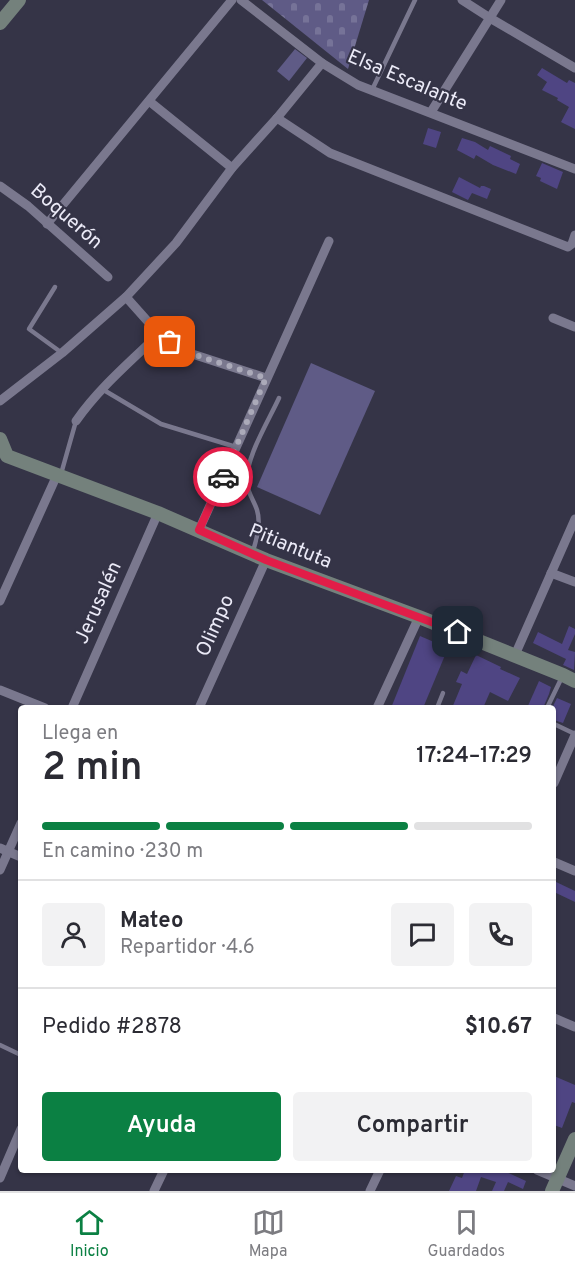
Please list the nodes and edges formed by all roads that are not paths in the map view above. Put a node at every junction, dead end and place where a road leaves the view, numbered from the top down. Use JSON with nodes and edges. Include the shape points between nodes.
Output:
{"nodes":[{"id":1,"x":19,"y":0,"type":"edge"},
{"id":2,"x":232,"y":0,"type":"edge"},
{"id":3,"x":241,"y":0,"type":"edge"},
{"id":4,"x":415,"y":0,"type":"edge"},
{"id":5,"x":462,"y":0,"type":"edge"},
{"id":6,"x":501,"y":0,"type":"edge"},
{"id":7,"x":490,"y":18,"type":"junction"},
{"id":8,"x":0,"y":23,"type":"edge"},
{"id":9,"x":322,"y":63,"type":"junction"},
{"id":10,"x":575,"y":68,"type":"edge"},
{"id":11,"x":372,"y":90,"type":"junction"},
{"id":12,"x":149,"y":101,"type":"junction"},
{"id":13,"x":431,"y":112,"type":"junction"},
{"id":14,"x":277,"y":118,"type":"junction"},
{"id":15,"x":232,"y":168,"type":"junction"},
{"id":16,"x":575,"y":169,"type":"edge"},
{"id":17,"x":0,"y":186,"type":"edge"},
{"id":18,"x":47,"y":224,"type":"junction"},
{"id":19,"x":575,"y":235,"type":"edge"},
{"id":20,"x":329,"y":241,"type":"dead end"},
{"id":21,"x":108,"y":277,"type":"dead end"},
{"id":22,"x":55,"y":287,"type":"dead end"},
{"id":23,"x":126,"y":297,"type":"junction"},
{"id":24,"x":553,"y":318,"type":"dead end"},
{"id":25,"x":575,"y":327,"type":"edge"},
{"id":26,"x":159,"y":334,"type":"junction"},
{"id":27,"x":62,"y":353,"type":"junction"},
{"id":28,"x":266,"y":378,"type":"junction"},
{"id":29,"x":102,"y":389,"type":"junction"},
{"id":30,"x":279,"y":398,"type":"dead end"},
{"id":31,"x":0,"y":401,"type":"edge"},
{"id":32,"x":76,"y":421,"type":"joint"},
{"id":33,"x":0,"y":439,"type":"edge"},
{"id":34,"x":236,"y":447,"type":"junction"},
{"id":35,"x":3,"y":459,"type":"edge"},
{"id":36,"x":58,"y":476,"type":"junction"},
{"id":37,"x":158,"y":513,"type":"junction"},
{"id":38,"x":575,"y":519,"type":"edge"},
{"id":39,"x":199,"y":530,"type":"junction"},
{"id":40,"x":252,"y":553,"type":"junction"},
{"id":41,"x":266,"y":560,"type":"junction"},
{"id":42,"x":551,"y":573,"type":"junction"},
{"id":43,"x":575,"y":582,"type":"edge"},
{"id":44,"x":0,"y":601,"type":"edge"},
{"id":45,"x":419,"y":616,"type":"junction"},
{"id":46,"x":515,"y":655,"type":"junction"},
{"id":47,"x":569,"y":678,"type":"edge"},
{"id":48,"x":0,"y":690,"type":"edge"},
{"id":49,"x":443,"y":693,"type":"dead end"},
{"id":50,"x":38,"y":705,"type":"edge"},
{"id":51,"x":73,"y":705,"type":"edge"},
{"id":52,"x":200,"y":705,"type":"edge"},
{"id":53,"x":378,"y":705,"type":"edge"},
{"id":54,"x":437,"y":705,"type":"edge"},
{"id":55,"x":549,"y":705,"type":"edge"},
{"id":56,"x":556,"y":725,"type":"edge"},
{"id":57,"x":575,"y":734,"type":"edge"},
{"id":58,"x":556,"y":778,"type":"edge"},
{"id":59,"x":18,"y":828,"type":"edge"},
{"id":60,"x":4,"y":850,"type":"edge"},
{"id":61,"x":18,"y":856,"type":"edge"},
{"id":62,"x":556,"y":863,"type":"edge"},
{"id":63,"x":0,"y":870,"type":"edge"},
{"id":64,"x":575,"y":871,"type":"edge"},
{"id":65,"x":556,"y":1019,"type":"edge"},
{"id":66,"x":575,"y":1027,"type":"edge"},
{"id":67,"x":0,"y":1045,"type":"edge"},
{"id":68,"x":18,"y":1054,"type":"edge"},
{"id":69,"x":18,"y":1136,"type":"edge"},
{"id":70,"x":575,"y":1140,"type":"edge"},
{"id":71,"x":163,"y":1173,"type":"edge"},
{"id":72,"x":379,"y":1173,"type":"edge"},
{"id":73,"x":541,"y":1173,"type":"edge"},
{"id":74,"x":0,"y":1178,"type":"edge"},
{"id":75,"x":555,"y":1185,"type":"edge"},
{"id":76,"x":575,"y":1186,"type":"edge"},
{"id":77,"x":154,"y":1191,"type":"edge"},
{"id":78,"x":370,"y":1191,"type":"edge"}],
"edges":[{"from":1,"to":8,"type":"street"},
{"from":2,"to":12,"type":"street"},
{"from":3,"to":9,"type":"street","name":"Elsa Escalante"},
{"from":4,"to":11,"type":"lane"},
{"from":5,"to":7,"type":"street"},
{"from":6,"to":7,"type":"street"},
{"from":7,"to":10,"type":"street"},
{"from":7,"to":13,"type":"street"},
{"from":9,"to":11,"type":"street","name":"Elsa Escalante"},
{"from":9,"to":14,"type":"street"},
{"from":11,"to":13,"type":"street","name":"Elsa Escalante"},
{"from":12,"to":15,"type":"street"},
{"from":12,"to":18,"type":"street"},
{"from":13,"to":16,"type":"street","name":"Elsa Escalante"},
{"from":14,"to":15,"type":"street"},
{"from":14,"to":19,"type":"street","via":[[330,153],[568,246]]},
{"from":15,"to":23,"type":"street","via":[[176,243]]},
{"from":17,"to":18,"type":"street","name":"Boquerón"},
{"from":18,"to":21,"type":"street","name":"Boquerón"},
{"from":20,"to":28,"type":"street"},
{"from":22,"to":27,"type":"lane","via":[[28,329]]},
{"from":23,"to":26,"type":"street"},
{"from":23,"to":27,"type":"street"},
{"from":24,"to":25,"type":"street"},
{"from":26,"to":28,"type":"street","via":[[180,350]]},
{"from":26,"to":29,"type":"street"},
{"from":27,"to":31,"type":"street"},
{"from":28,"to":34,"type":"street"},
{"from":29,"to":32,"type":"street"},
{"from":29,"to":34,"type":"lane","via":[[161,424]]},
{"from":30,"to":40,"type":"lane","via":[[248,462],[247,483],[259,525]]},
{"from":32,"to":36,"type":"lane"},
{"from":33,"to":35,"type":"street","name":"Pitiantuta"},
{"from":34,"to":39,"type":"street"},
{"from":35,"to":36,"type":"street","name":"Pitiantuta"},
{"from":36,"to":37,"type":"street","name":"Pitiantuta"},
{"from":36,"to":44,"type":"street"},
{"from":37,"to":39,"type":"street","name":"Pitiantuta"},
{"from":37,"to":51,"type":"street","name":"Jerusalén"},
{"from":38,"to":42,"type":"street"},
{"from":39,"to":40,"type":"street","name":"Pitiantuta"},
{"from":40,"to":41,"type":"street","name":"Pitiantuta"},
{"from":41,"to":45,"type":"street","name":"Pitiantuta"},
{"from":41,"to":52,"type":"street","name":"Olimpo"},
{"from":42,"to":43,"type":"street"},
{"from":42,"to":46,"type":"street"},
{"from":45,"to":46,"type":"street","name":"Pitiantuta"},
{"from":45,"to":53,"type":"street"},
{"from":46,"to":47,"type":"street","name":"Pitiantuta"},
{"from":47,"to":55,"type":"lane"},
{"from":48,"to":50,"type":"street"},
{"from":49,"to":54,"type":"lane"},
{"from":56,"to":57,"type":"lane"},
{"from":57,"to":58,"type":"street"},
{"from":59,"to":60,"type":"street"},
{"from":60,"to":61,"type":"street"},
{"from":60,"to":63,"type":"street"},
{"from":62,"to":64,"type":"street"},
{"from":65,"to":66,"type":"street"},
{"from":67,"to":68,"type":"lane"},
{"from":69,"to":74,"type":"street"},
{"from":70,"to":75,"type":"street"},
{"from":71,"to":77,"type":"street"},
{"from":72,"to":78,"type":"street"},
{"from":73,"to":75,"type":"street"},
{"from":75,"to":76,"type":"street"}]}
